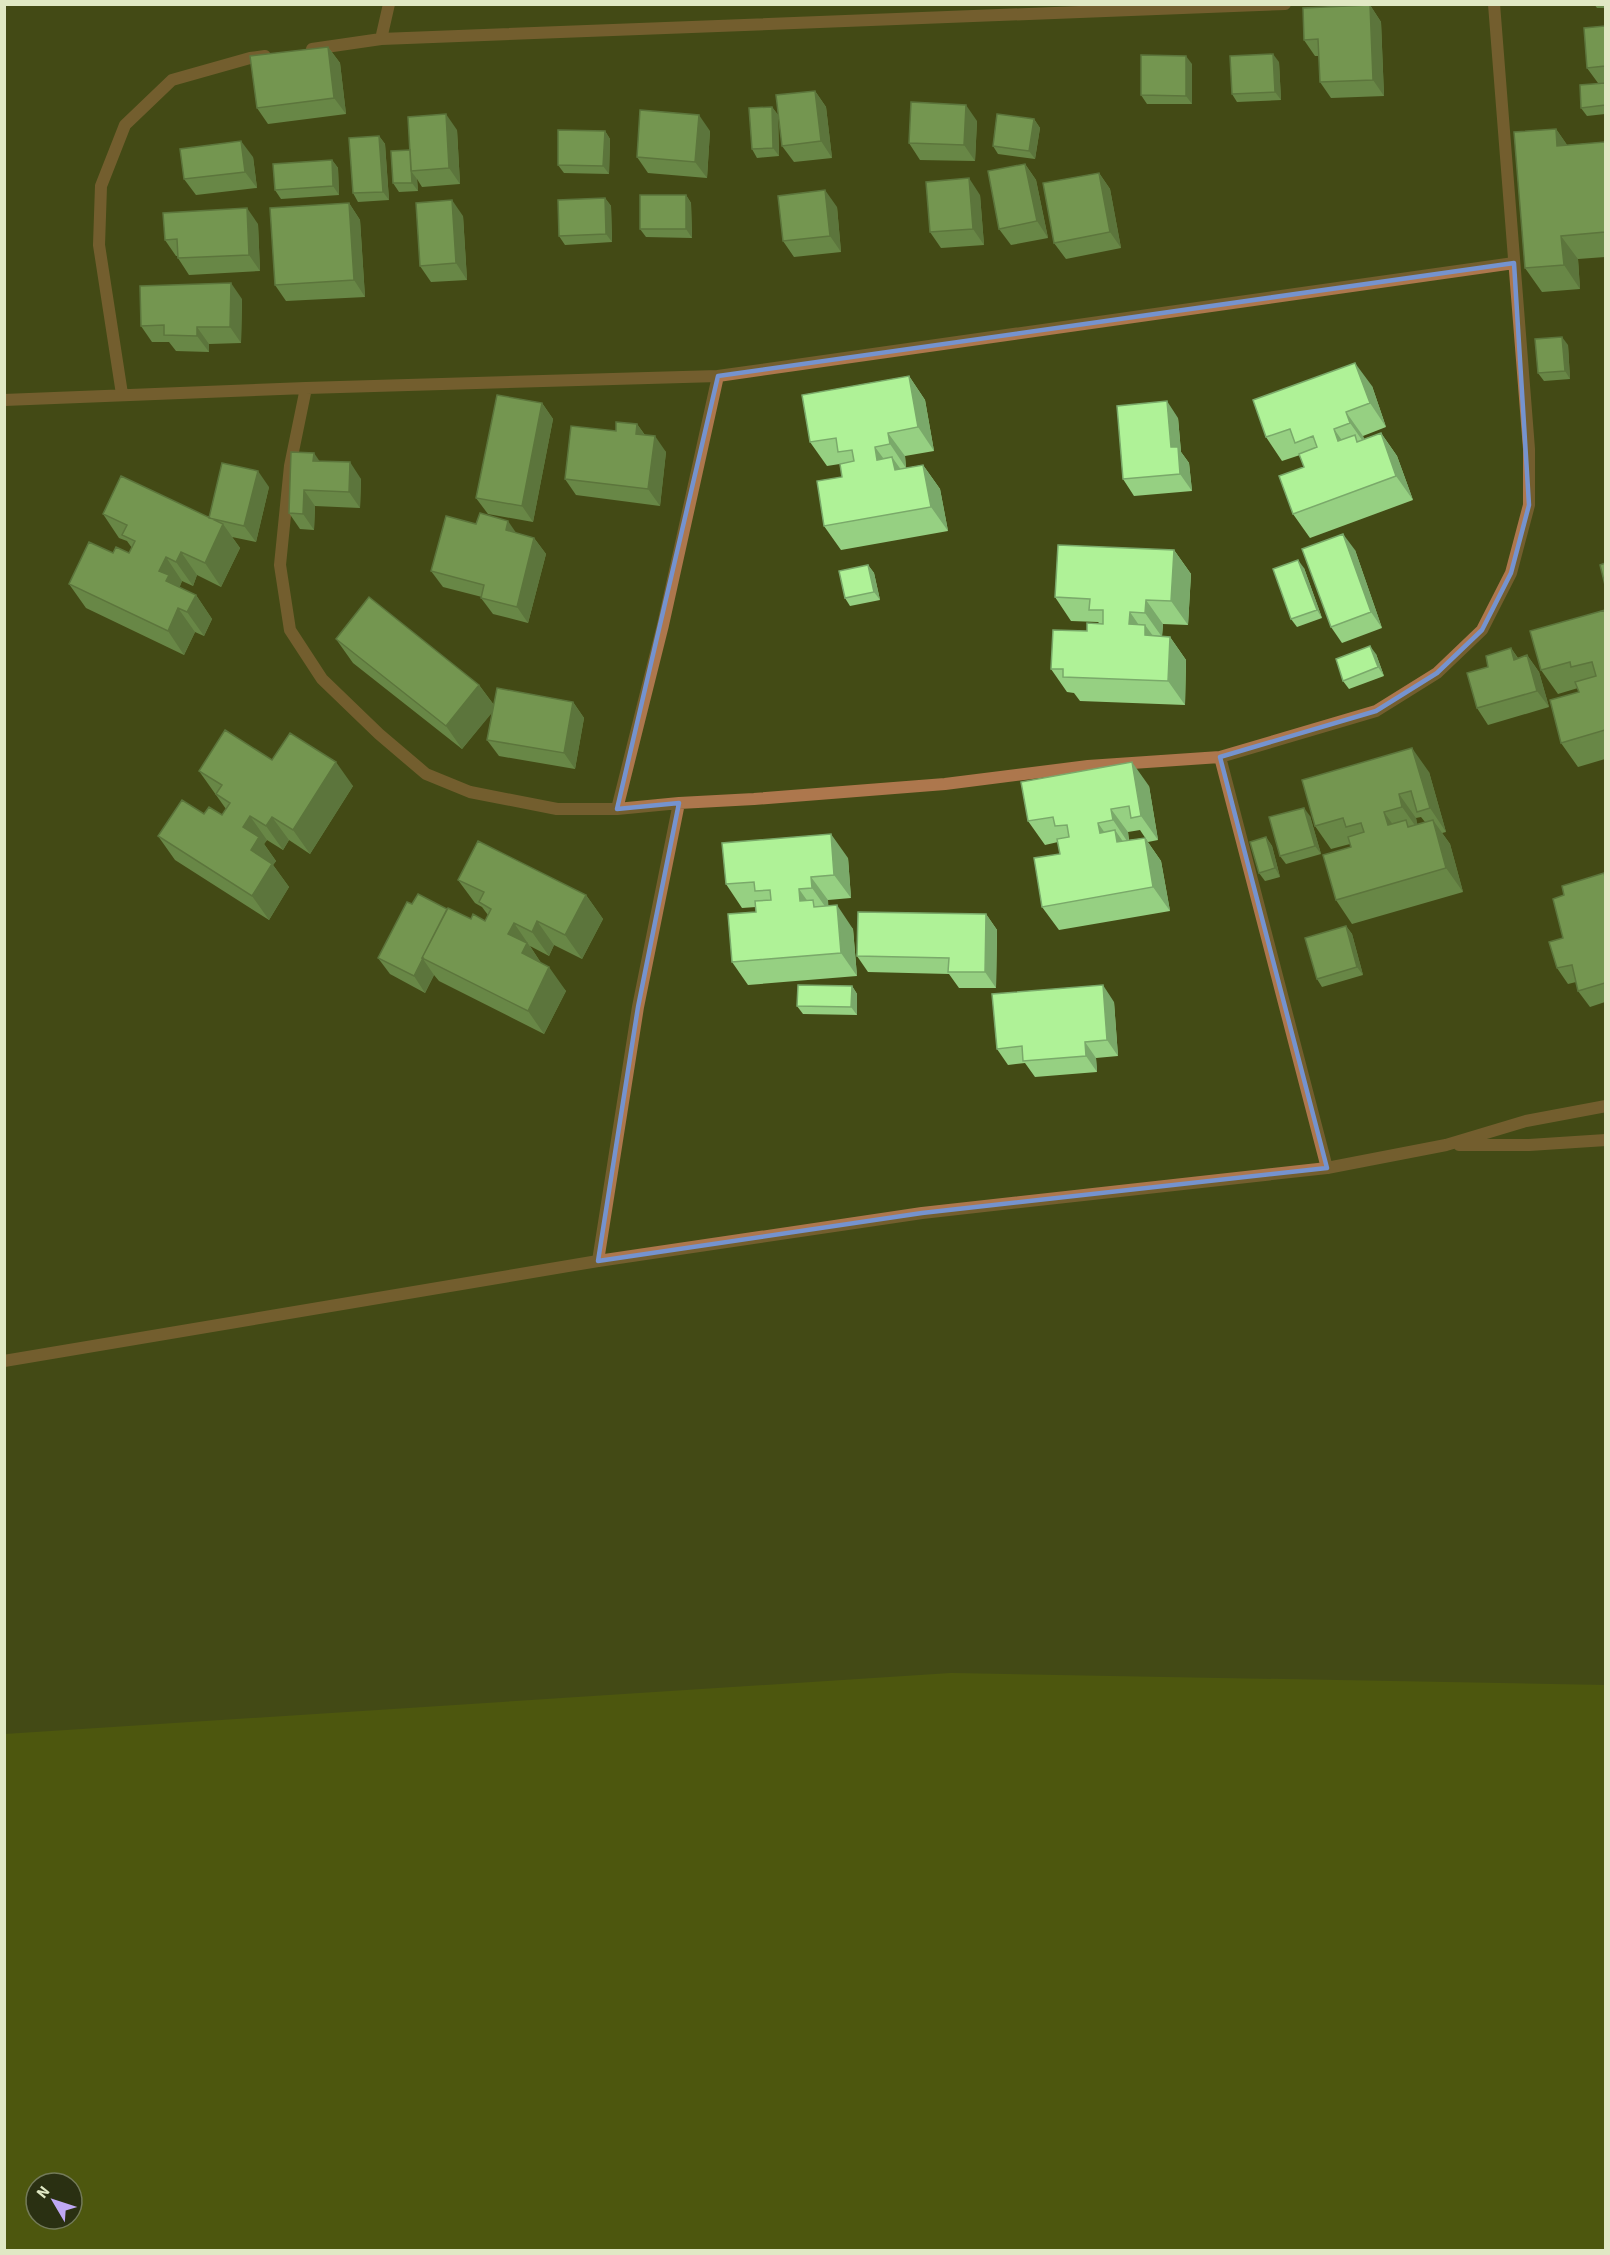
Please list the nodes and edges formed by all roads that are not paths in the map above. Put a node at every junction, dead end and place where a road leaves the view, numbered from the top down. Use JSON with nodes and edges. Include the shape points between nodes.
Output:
{"nodes":[{"id":1,"x":389,"y":4,"type":"edge"},
{"id":2,"x":1285,"y":4,"type":"edge"},
{"id":3,"x":1494,"y":4,"type":"edge"},
{"id":4,"x":381,"y":39,"type":"junction"},
{"id":5,"x":304,"y":50,"type":"edge"},
{"id":6,"x":282,"y":53,"type":"edge"},
{"id":7,"x":1514,"y":263,"type":"junction"},
{"id":8,"x":718,"y":376,"type":"junction"},
{"id":9,"x":306,"y":388,"type":"junction"},
{"id":10,"x":122,"y":394,"type":"junction"},
{"id":11,"x":4,"y":400,"type":"edge"},
{"id":12,"x":1220,"y":757,"type":"junction"},
{"id":13,"x":679,"y":803,"type":"junction"},
{"id":14,"x":617,"y":809,"type":"junction"},
{"id":15,"x":1605,"y":1106,"type":"edge"},
{"id":16,"x":1605,"y":1140,"type":"edge"},
{"id":17,"x":1446,"y":1145,"type":"junction"},
{"id":18,"x":1327,"y":1168,"type":"junction"},
{"id":19,"x":598,"y":1261,"type":"junction"},
{"id":20,"x":4,"y":1361,"type":"edge"}],
"edges":[{"from":1,"to":4,"type":"street"},
{"from":2,"to":4,"type":"street"},
{"from":3,"to":7,"type":"street"},
{"from":4,"to":5,"type":"street"},
{"from":6,"to":10,"type":"street","via":[[249,58],[172,80],[125,125],[101,186],[99,245]]},
{"from":7,"to":8,"type":"street"},
{"from":7,"to":12,"type":"street","via":[[1529,449],[1529,505],[1511,573],[1482,630],[1437,673],[1376,711]]},
{"from":8,"to":9,"type":"street"},
{"from":8,"to":14,"type":"street","via":[[663,625]]},
{"from":9,"to":10,"type":"street"},
{"from":9,"to":14,"type":"street","via":[[290,465],[280,565],[290,630],[322,679],[426,774],[470,792],[546,807]]},
{"from":10,"to":11,"type":"street"},
{"from":12,"to":13,"type":"street","via":[[1088,766],[945,784]]},
{"from":12,"to":18,"type":"street"},
{"from":13,"to":14,"type":"street"},
{"from":13,"to":19,"type":"street","via":[[638,1007]]},
{"from":15,"to":17,"type":"street","via":[[1526,1121]]},
{"from":16,"to":17,"type":"street"},
{"from":17,"to":18,"type":"street"},
{"from":18,"to":19,"type":"street","via":[[922,1213]]},
{"from":19,"to":20,"type":"street"}]}
